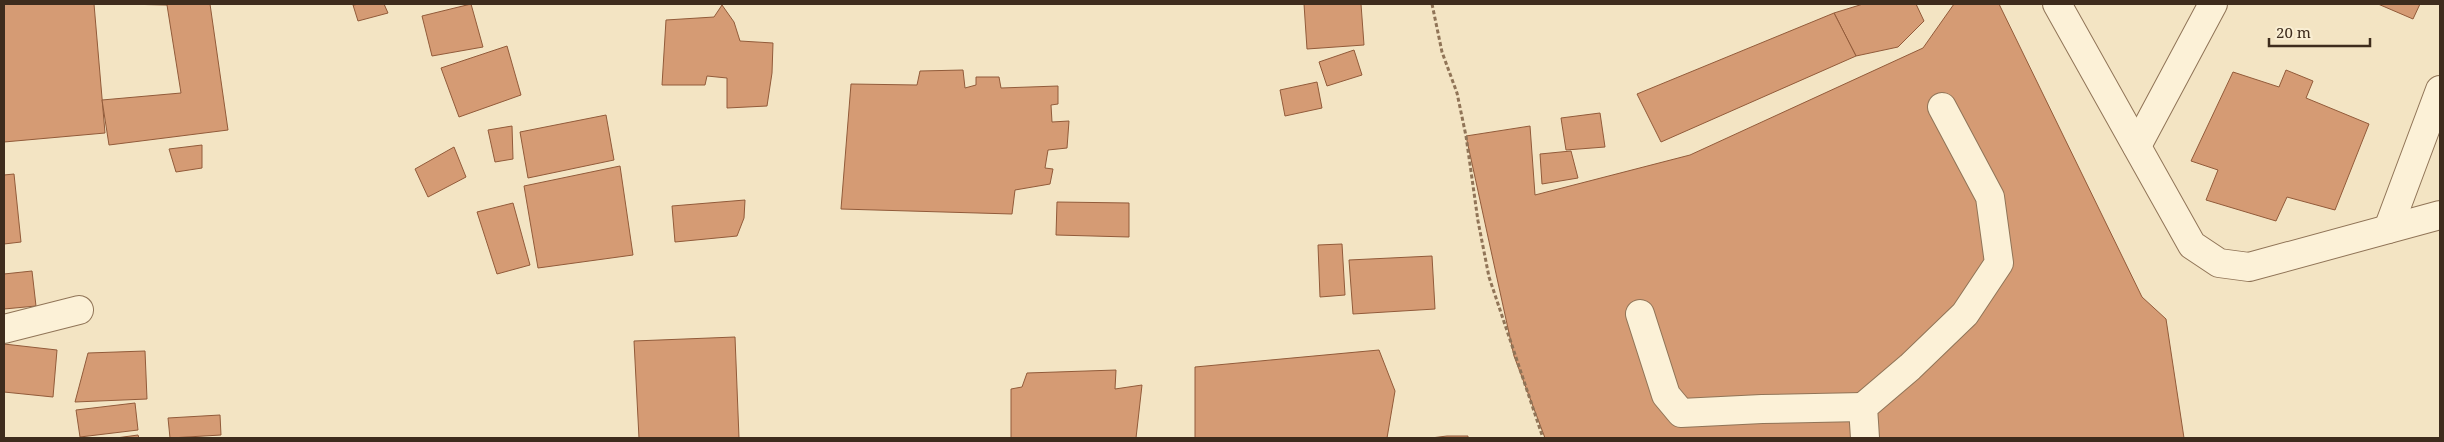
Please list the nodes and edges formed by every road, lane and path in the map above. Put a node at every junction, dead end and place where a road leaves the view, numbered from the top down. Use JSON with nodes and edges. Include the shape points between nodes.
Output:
{"nodes":[{"id":1,"x":1432,"y":4,"type":"edge"},
{"id":2,"x":2057,"y":4,"type":"edge"},
{"id":3,"x":2213,"y":4,"type":"edge"},
{"id":4,"x":2440,"y":90,"type":"edge"},
{"id":5,"x":1942,"y":106,"type":"dead end"},
{"id":6,"x":2137,"y":146,"type":"junction"},
{"id":7,"x":2440,"y":215,"type":"edge"},
{"id":8,"x":2388,"y":229,"type":"junction"},
{"id":9,"x":79,"y":310,"type":"dead end"},
{"id":10,"x":1640,"y":314,"type":"dead end"},
{"id":11,"x":4,"y":329,"type":"edge"},
{"id":12,"x":1863,"y":407,"type":"junction"},
{"id":13,"x":1543,"y":438,"type":"edge"},
{"id":14,"x":1865,"y":438,"type":"edge"}],
"edges":[{"from":1,"to":13,"type":"path","via":[[1466,136],[1489,278]]},
{"from":2,"to":6,"type":"street"},
{"from":3,"to":6,"type":"street"},
{"from":4,"to":8,"type":"street"},
{"from":5,"to":12,"type":"street","via":[[1990,197],[1999,263],[1965,314]]},
{"from":6,"to":8,"type":"street","via":[[2192,245],[2219,264],[2249,267]]},
{"from":7,"to":8,"type":"street"},
{"from":9,"to":11,"type":"street"},
{"from":10,"to":12,"type":"street","via":[[1666,395],[1681,413]]},
{"from":12,"to":14,"type":"street"}]}
